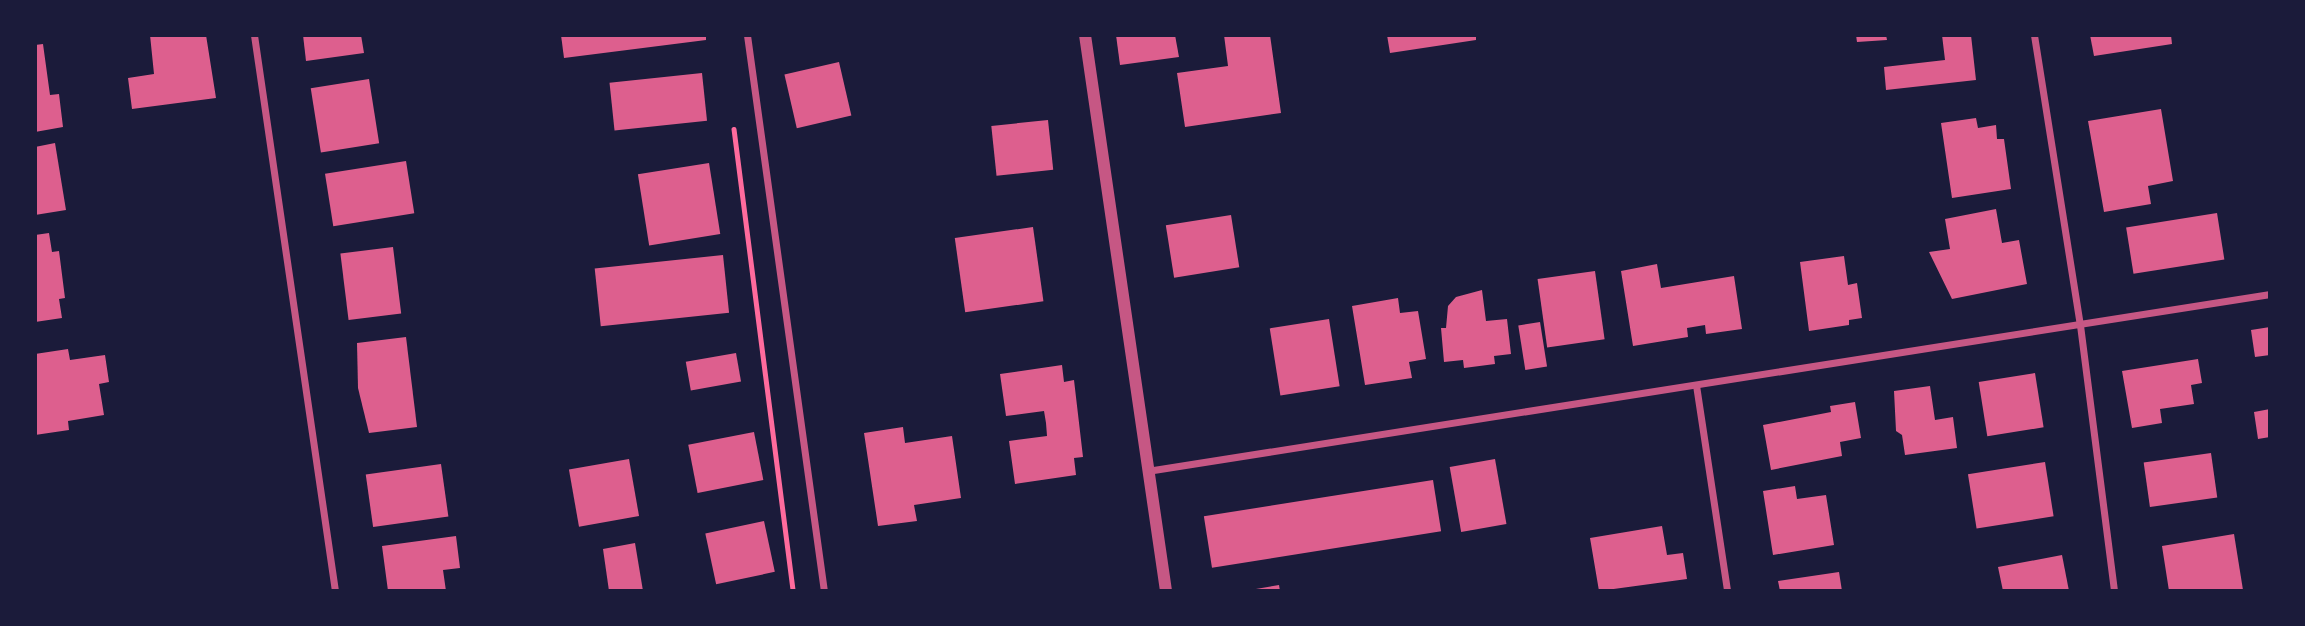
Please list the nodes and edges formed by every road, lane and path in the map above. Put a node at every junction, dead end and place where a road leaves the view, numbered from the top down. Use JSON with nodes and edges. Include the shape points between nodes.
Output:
{"nodes":[{"id":1,"x":254,"y":35,"type":"edge"},
{"id":2,"x":747,"y":35,"type":"edge"},
{"id":3,"x":1085,"y":35,"type":"edge"},
{"id":4,"x":2034,"y":35,"type":"edge"},
{"id":5,"x":734,"y":129,"type":"dead end"},
{"id":6,"x":2270,"y":294,"type":"edge"},
{"id":7,"x":2080,"y":325,"type":"junction"},
{"id":8,"x":1696,"y":385,"type":"junction"},
{"id":9,"x":1146,"y":471,"type":"junction"},
{"id":10,"x":335,"y":591,"type":"edge"},
{"id":11,"x":793,"y":591,"type":"edge"},
{"id":12,"x":824,"y":591,"type":"edge"},
{"id":13,"x":1167,"y":591,"type":"edge"},
{"id":14,"x":1727,"y":591,"type":"edge"},
{"id":15,"x":2114,"y":591,"type":"edge"}],
"edges":[{"from":1,"to":10,"type":"street"},
{"from":2,"to":12,"type":"street"},
{"from":3,"to":9,"type":"street"},
{"from":4,"to":7,"type":"street"},
{"from":5,"to":11,"type":"path"},
{"from":6,"to":7,"type":"street"},
{"from":7,"to":8,"type":"street"},
{"from":7,"to":15,"type":"street"},
{"from":8,"to":9,"type":"street"},
{"from":8,"to":14,"type":"street"},
{"from":9,"to":13,"type":"street"}]}
